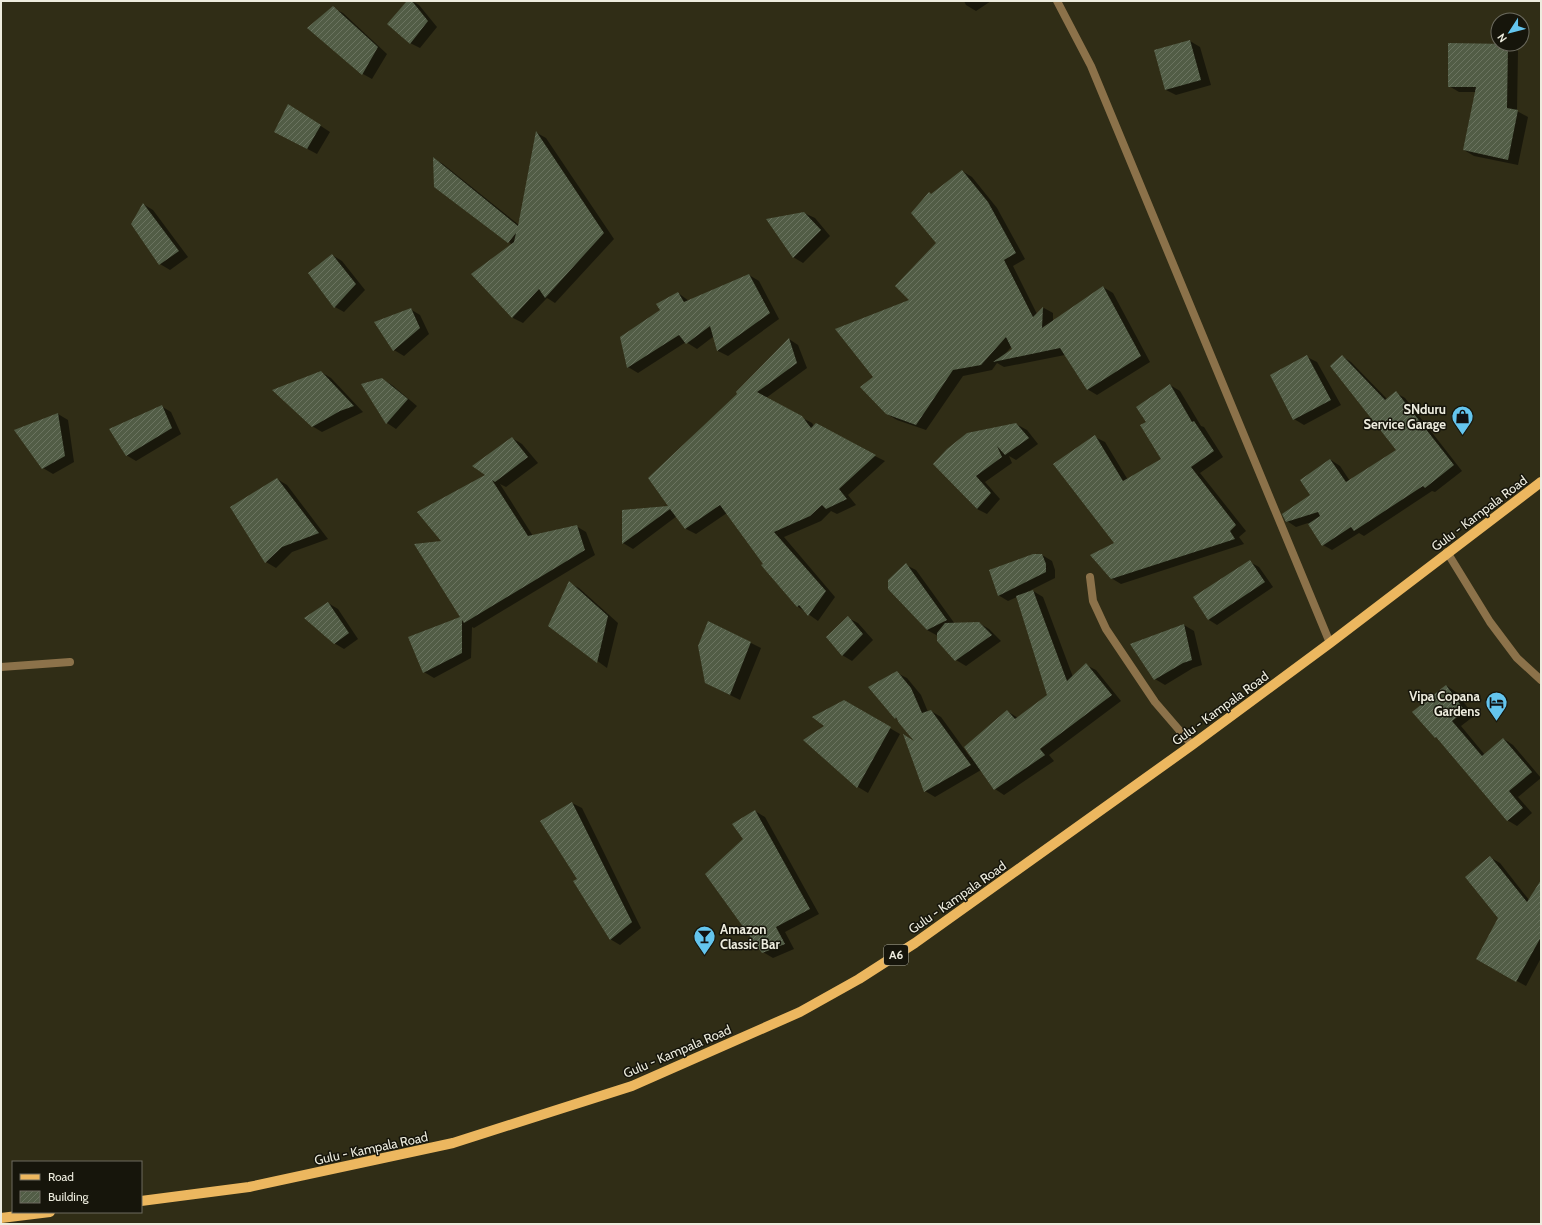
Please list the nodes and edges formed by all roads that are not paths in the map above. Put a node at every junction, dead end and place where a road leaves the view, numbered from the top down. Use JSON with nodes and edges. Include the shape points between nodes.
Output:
{"nodes":[{"id":1,"x":1057,"y":1,"type":"edge"},
{"id":2,"x":1541,"y":482,"type":"edge"},
{"id":3,"x":1448,"y":552,"type":"junction"},
{"id":4,"x":1090,"y":577,"type":"dead end"},
{"id":5,"x":1330,"y":643,"type":"junction"},
{"id":6,"x":70,"y":662,"type":"dead end"},
{"id":7,"x":1,"y":667,"type":"edge"},
{"id":8,"x":1541,"y":680,"type":"edge"},
{"id":9,"x":1192,"y":745,"type":"junction"},
{"id":10,"x":142,"y":1201,"type":"edge"},
{"id":11,"x":42,"y":1213,"type":"edge"},
{"id":12,"x":1,"y":1218,"type":"edge"}],
"edges":[{"from":1,"to":5,"type":"street","via":[[1090,66]]},
{"from":2,"to":3,"type":"main road","name":"Gulu - Kampala Road","number":"A6"},
{"from":3,"to":5,"type":"main road","name":"Gulu - Kampala Road","number":"A6"},
{"from":3,"to":8,"type":"street","via":[[1490,622],[1517,658]]},
{"from":4,"to":9,"type":"street","via":[[1093,601],[1106,629],[1155,702]]},
{"from":5,"to":9,"type":"main road","name":"Gulu - Kampala Road","number":"A6"},
{"from":6,"to":7,"type":"street"},
{"from":9,"to":10,"type":"main road","name":"Gulu - Kampala Road","number":"A6","via":[[859,979],[800,1012],[639,1082],[453,1143],[249,1187]]},
{"from":11,"to":12,"type":"main road"}]}
